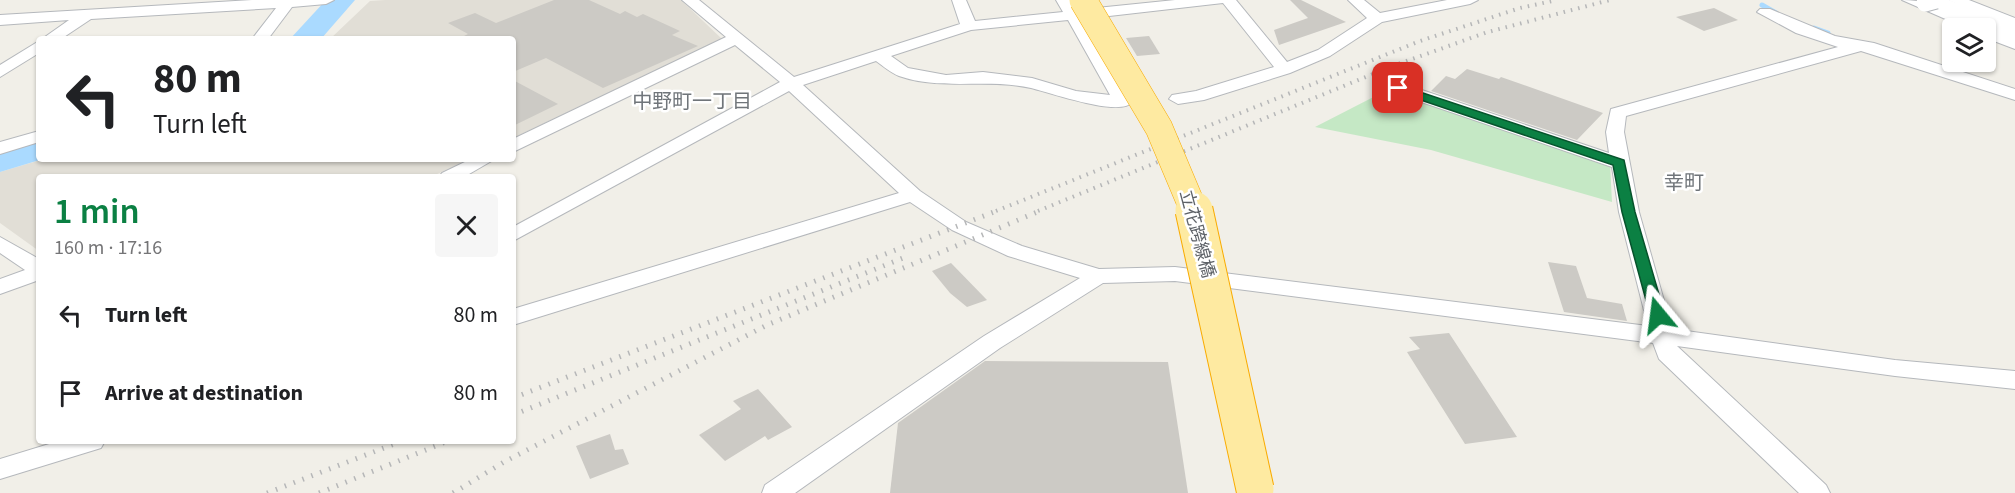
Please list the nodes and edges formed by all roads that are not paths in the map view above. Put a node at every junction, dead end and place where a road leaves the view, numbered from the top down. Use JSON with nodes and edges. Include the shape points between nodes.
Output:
{"nodes":[{"id":1,"x":109,"y":0,"type":"edge"},
{"id":2,"x":326,"y":0,"type":"edge"},
{"id":3,"x":690,"y":0,"type":"edge"},
{"id":4,"x":959,"y":0,"type":"edge"},
{"id":5,"x":1218,"y":0,"type":"edge"},
{"id":6,"x":1228,"y":0,"type":"edge"},
{"id":7,"x":1355,"y":0,"type":"edge"},
{"id":8,"x":1470,"y":0,"type":"edge"},
{"id":9,"x":1956,"y":0,"type":"edge"},
{"id":10,"x":1924,"y":1,"type":"edge"},
{"id":11,"x":294,"y":2,"type":"edge"},
{"id":12,"x":1073,"y":5,"type":"edge"},
{"id":13,"x":1765,"y":12,"type":"dead end"},
{"id":14,"x":87,"y":16,"type":"junction"},
{"id":15,"x":1377,"y":18,"type":"junction"},
{"id":16,"x":1958,"y":18,"type":"edge"},
{"id":17,"x":0,"y":20,"type":"edge"},
{"id":18,"x":2015,"y":24,"type":"edge"},
{"id":19,"x":969,"y":26,"type":"junction"},
{"id":20,"x":2015,"y":33,"type":"edge"},
{"id":21,"x":55,"y":36,"type":"edge"},
{"id":22,"x":263,"y":36,"type":"edge"},
{"id":23,"x":1996,"y":36,"type":"edge"},
{"id":24,"x":735,"y":39,"type":"junction"},
{"id":25,"x":2015,"y":44,"type":"edge"},
{"id":26,"x":1856,"y":47,"type":"junction"},
{"id":27,"x":36,"y":48,"type":"edge"},
{"id":28,"x":878,"y":55,"type":"junction"},
{"id":29,"x":1284,"y":69,"type":"junction"},
{"id":30,"x":0,"y":72,"type":"edge"},
{"id":31,"x":791,"y":83,"type":"junction"},
{"id":32,"x":1398,"y":88,"type":"dead end"},
{"id":33,"x":2015,"y":94,"type":"edge"},
{"id":34,"x":1178,"y":99,"type":"dead end"},
{"id":35,"x":36,"y":137,"type":"edge"},
{"id":36,"x":516,"y":145,"type":"edge"},
{"id":37,"x":0,"y":148,"type":"edge"},
{"id":38,"x":480,"y":162,"type":"edge"},
{"id":39,"x":1619,"y":163,"type":"junction"},
{"id":40,"x":455,"y":174,"type":"edge"},
{"id":41,"x":913,"y":195,"type":"junction"},
{"id":42,"x":516,"y":234,"type":"edge"},
{"id":43,"x":0,"y":243,"type":"edge"},
{"id":44,"x":36,"y":269,"type":"edge"},
{"id":45,"x":36,"y":272,"type":"edge"},
{"id":46,"x":1098,"y":276,"type":"junction"},
{"id":47,"x":0,"y":287,"type":"edge"},
{"id":48,"x":516,"y":316,"type":"edge"},
{"id":49,"x":1664,"y":336,"type":"junction"},
{"id":50,"x":2015,"y":380,"type":"edge"},
{"id":51,"x":81,"y":444,"type":"edge"},
{"id":52,"x":0,"y":469,"type":"edge"},
{"id":53,"x":1255,"y":489,"type":"dead end"},
{"id":54,"x":775,"y":493,"type":"edge"},
{"id":55,"x":1816,"y":493,"type":"edge"}],
"edges":[{"from":1,"to":14,"type":"street"},
{"from":2,"to":11,"type":"street"},
{"from":3,"to":24,"type":"street"},
{"from":4,"to":19,"type":"street"},
{"from":5,"to":12,"type":"street"},
{"from":6,"to":29,"type":"street"},
{"from":7,"to":15,"type":"street"},
{"from":8,"to":15,"type":"street"},
{"from":9,"to":18,"type":"street"},
{"from":10,"to":16,"type":"street"},
{"from":10,"to":20,"type":"street"},
{"from":11,"to":14,"type":"street"},
{"from":11,"to":22,"type":"street"},
{"from":12,"to":19,"type":"street"},
{"from":12,"to":28,"type":"street","via":[[1123,102],[1074,96],[1032,83],[983,77],[946,80],[903,72]]},
{"from":12,"to":53,"type":"highway","name":"立花跨線橋","bridge":true,"via":[[1159,128],[1193,206]]},
{"from":13,"to":26,"type":"street"},
{"from":14,"to":17,"type":"street"},
{"from":14,"to":21,"type":"street"},
{"from":15,"to":29,"type":"street","via":[[1324,54]]},
{"from":19,"to":28,"type":"street"},
{"from":23,"to":25,"type":"street"},
{"from":24,"to":31,"type":"street"},
{"from":24,"to":36,"type":"street"},
{"from":26,"to":33,"type":"street","via":[[1868,46]]},
{"from":26,"to":39,"type":"street","via":[[1617,113]]},
{"from":27,"to":30,"type":"street"},
{"from":28,"to":31,"type":"street"},
{"from":29,"to":34,"type":"street"},
{"from":31,"to":41,"type":"street"},
{"from":31,"to":42,"type":"street"},
{"from":32,"to":39,"type":"street"},
{"from":35,"to":37,"type":"street"},
{"from":38,"to":40,"type":"street"},
{"from":39,"to":49,"type":"street"},
{"from":41,"to":46,"type":"street","via":[[978,236]]},
{"from":41,"to":48,"type":"street"},
{"from":43,"to":44,"type":"street"},
{"from":45,"to":47,"type":"street"},
{"from":46,"to":49,"type":"street","via":[[1174,274]]},
{"from":46,"to":54,"type":"street","via":[[992,342]]},
{"from":49,"to":50,"type":"street","via":[[1895,368]]},
{"from":49,"to":55,"type":"street","via":[[1667,353]]},
{"from":51,"to":52,"type":"street"}]}
